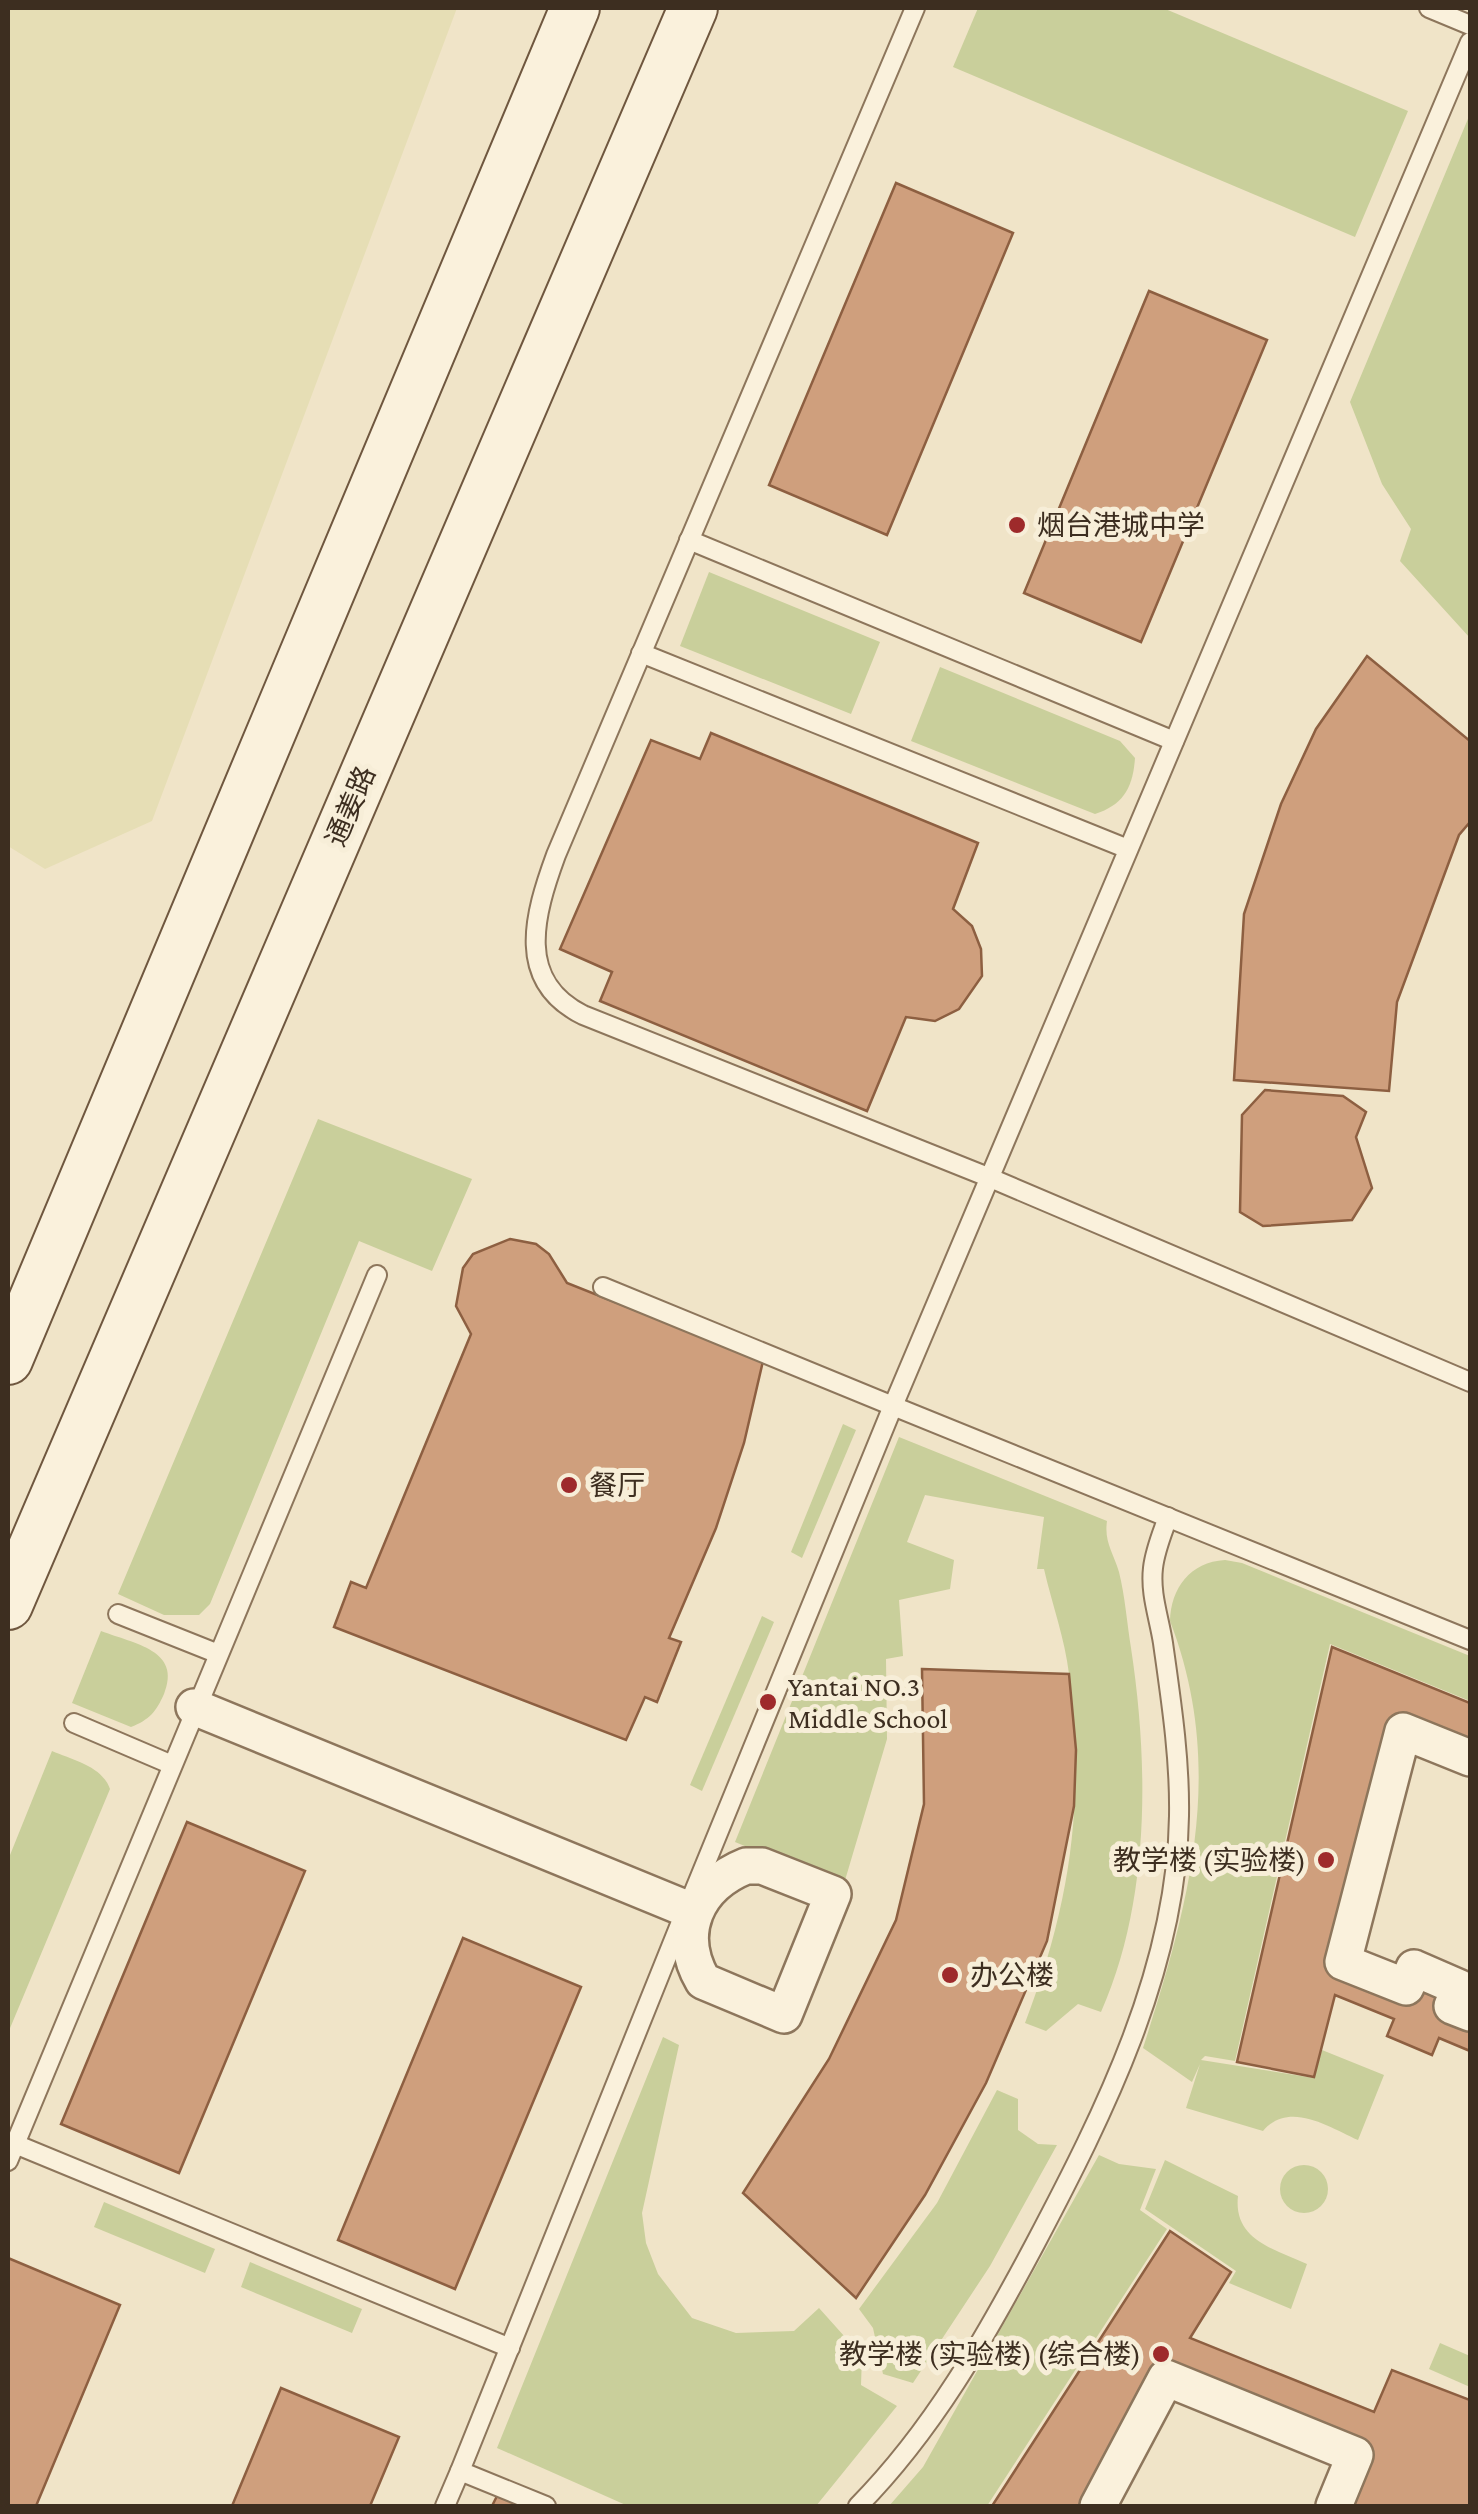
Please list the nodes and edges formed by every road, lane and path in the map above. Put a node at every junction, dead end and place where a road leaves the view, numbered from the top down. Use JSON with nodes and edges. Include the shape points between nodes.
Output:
{"nodes":[{"id":1,"x":575,"y":8,"type":"edge"},
{"id":2,"x":693,"y":8,"type":"edge"},
{"id":3,"x":914,"y":8,"type":"edge"},
{"id":4,"x":1428,"y":8,"type":"edge"},
{"id":5,"x":1470,"y":25,"type":"edge"},
{"id":6,"x":1470,"y":42,"type":"edge"},
{"id":7,"x":1463,"y":80,"type":"edge"},
{"id":8,"x":689,"y":540,"type":"junction"},
{"id":9,"x":641,"y":653,"type":"junction"},
{"id":10,"x":1174,"y":740,"type":"junction"},
{"id":11,"x":1128,"y":850,"type":"junction"},
{"id":12,"x":988,"y":1177,"type":"junction"},
{"id":13,"x":377,"y":1274,"type":"dead end"},
{"id":14,"x":603,"y":1287,"type":"dead end"},
{"id":15,"x":8,"y":1360,"type":"edge"},
{"id":16,"x":1470,"y":1382,"type":"edge"},
{"id":17,"x":893,"y":1406,"type":"junction"},
{"id":18,"x":1168,"y":1517,"type":"junction"},
{"id":19,"x":8,"y":1605,"type":"edge"},
{"id":20,"x":118,"y":1614,"type":"dead end"},
{"id":21,"x":1470,"y":1640,"type":"edge"},
{"id":22,"x":216,"y":1653,"type":"junction"},
{"id":23,"x":194,"y":1707,"type":"junction"},
{"id":24,"x":74,"y":1723,"type":"dead end"},
{"id":25,"x":1470,"y":1758,"type":"edge"},
{"id":26,"x":170,"y":1764,"type":"junction"},
{"id":27,"x":692,"y":1907,"type":"junction"},
{"id":28,"x":1470,"y":2013,"type":"edge"},
{"id":29,"x":11,"y":2152,"type":"edge"},
{"id":30,"x":510,"y":2348,"type":"junction"},
{"id":31,"x":460,"y":2470,"type":"junction"},
{"id":32,"x":446,"y":2506,"type":"edge"},
{"id":33,"x":546,"y":2506,"type":"edge"},
{"id":34,"x":858,"y":2506,"type":"edge"},
{"id":35,"x":1098,"y":2506,"type":"edge"},
{"id":36,"x":1334,"y":2506,"type":"edge"}],
"edges":[{"from":1,"to":15,"type":"street"},
{"from":2,"to":19,"type":"street","name":"通姜路"},
{"from":3,"to":8,"type":"lane"},
{"from":4,"to":5,"type":"lane"},
{"from":6,"to":7,"type":"lane"},
{"from":7,"to":10,"type":"lane"},
{"from":8,"to":9,"type":"lane"},
{"from":8,"to":10,"type":"lane"},
{"from":9,"to":11,"type":"lane"},
{"from":9,"to":12,"type":"lane","via":[[548,876],[537,931],[542,983],[559,1004],[582,1015]]},
{"from":10,"to":11,"type":"lane"},
{"from":11,"to":12,"type":"lane"},
{"from":12,"to":16,"type":"lane"},
{"from":12,"to":17,"type":"lane"},
{"from":13,"to":22,"type":"lane"},
{"from":14,"to":17,"type":"lane"},
{"from":17,"to":18,"type":"lane"},
{"from":17,"to":27,"type":"lane"},
{"from":18,"to":21,"type":"lane"},
{"from":18,"to":34,"type":"lane","via":[[1156,1550],[1153,1596],[1173,1713],[1180,1816],[1171,1896],[1146,1991],[1084,2152],[991,2327],[913,2446]]},
{"from":20,"to":22,"type":"lane"},
{"from":22,"to":23,"type":"lane"},
{"from":23,"to":26,"type":"lane"},
{"from":23,"to":27,"type":"street"},
{"from":24,"to":26,"type":"lane"},
{"from":25,"to":28,"type":"street","via":[[1403,1731],[1343,1962],[1406,1987],[1414,1968],[1460,1988],[1452,2006]]},
{"from":26,"to":29,"type":"lane"},
{"from":27,"to":27,"type":"street","via":[[724,1875],[746,1866],[833,1894],[784,2015],[703,1980],[689,1949]]},
{"from":27,"to":30,"type":"lane"},
{"from":29,"to":30,"type":"lane"},
{"from":30,"to":31,"type":"lane"},
{"from":31,"to":32,"type":"lane"},
{"from":31,"to":33,"type":"lane"},
{"from":35,"to":36,"type":"street","via":[[1166,2378],[1355,2455]]}]}
